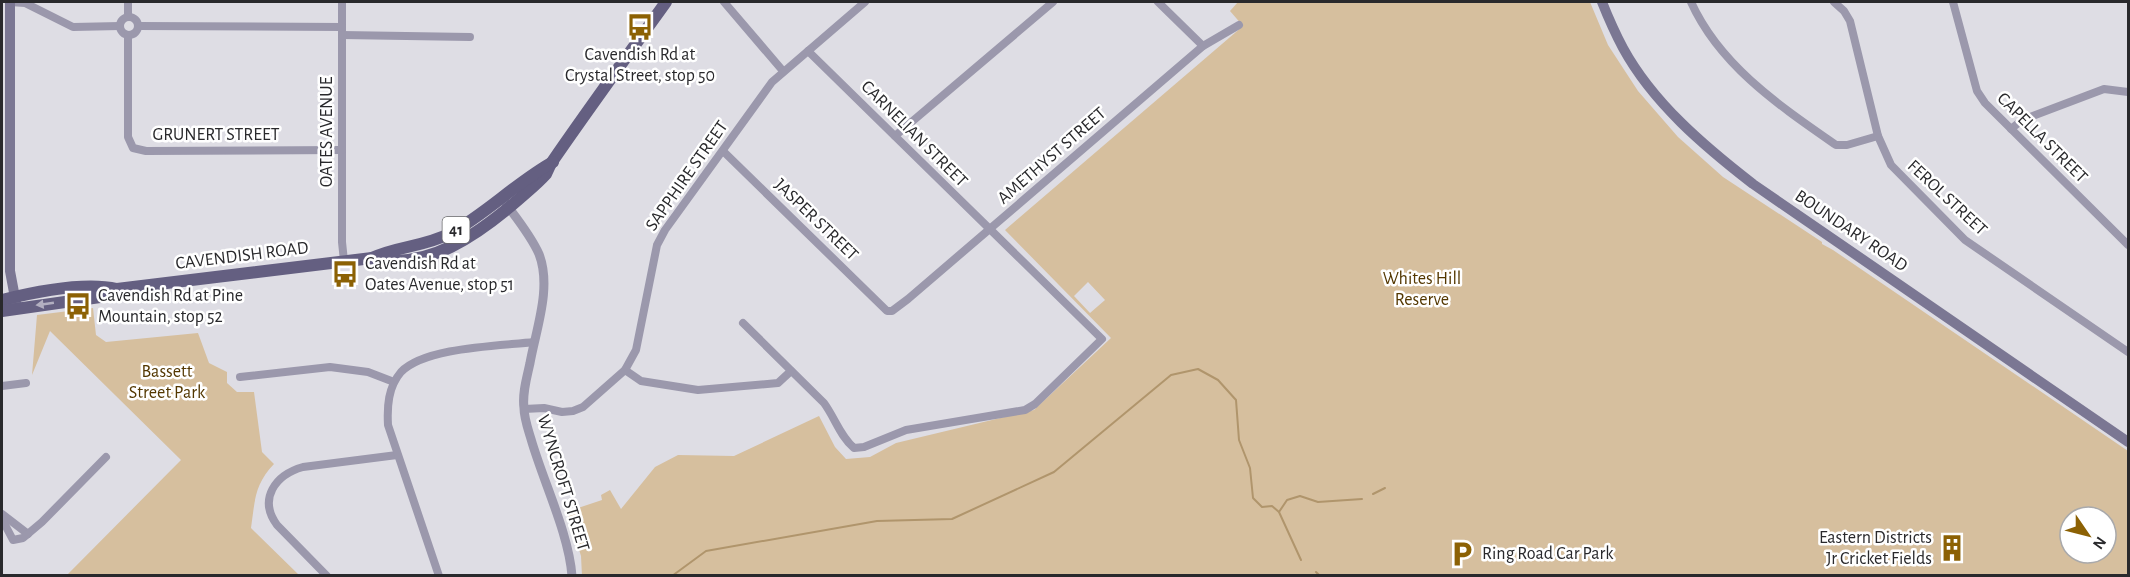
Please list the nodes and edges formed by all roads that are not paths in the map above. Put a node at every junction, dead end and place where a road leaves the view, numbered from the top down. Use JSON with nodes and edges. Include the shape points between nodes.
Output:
{"nodes":[{"id":1,"x":10,"y":2,"type":"edge"},
{"id":2,"x":128,"y":2,"type":"edge"},
{"id":3,"x":342,"y":2,"type":"edge"},
{"id":4,"x":666,"y":2,"type":"edge"},
{"id":5,"x":724,"y":2,"type":"edge"},
{"id":6,"x":865,"y":2,"type":"edge"},
{"id":7,"x":1053,"y":2,"type":"edge"},
{"id":8,"x":1158,"y":2,"type":"edge"},
{"id":9,"x":1602,"y":2,"type":"edge"},
{"id":10,"x":1691,"y":2,"type":"edge"},
{"id":11,"x":1834,"y":2,"type":"edge"},
{"id":12,"x":1953,"y":2,"type":"edge"},
{"id":13,"x":128,"y":17,"type":"junction"},
{"id":14,"x":1239,"y":25,"type":"dead end"},
{"id":15,"x":120,"y":26,"type":"junction"},
{"id":16,"x":138,"y":26,"type":"junction"},
{"id":17,"x":342,"y":31,"type":"junction"},
{"id":18,"x":128,"y":35,"type":"junction"},
{"id":19,"x":470,"y":38,"type":"dead end"},
{"id":20,"x":1203,"y":46,"type":"junction"},
{"id":21,"x":808,"y":51,"type":"junction"},
{"id":22,"x":783,"y":71,"type":"junction"},
{"id":23,"x":2128,"y":92,"type":"edge"},
{"id":24,"x":2012,"y":129,"type":"junction"},
{"id":25,"x":895,"y":136,"type":"junction"},
{"id":26,"x":1878,"y":136,"type":"junction"},
{"id":27,"x":342,"y":150,"type":"junction"},
{"id":28,"x":723,"y":151,"type":"junction"},
{"id":29,"x":505,"y":203,"type":"junction"},
{"id":30,"x":990,"y":230,"type":"junction"},
{"id":31,"x":2128,"y":245,"type":"edge"},
{"id":32,"x":6,"y":252,"type":"edge"},
{"id":33,"x":344,"y":261,"type":"junction"},
{"id":34,"x":11,"y":302,"type":"edge"},
{"id":35,"x":2,"y":311,"type":"edge"},
{"id":36,"x":887,"y":311,"type":"joint"},
{"id":37,"x":743,"y":323,"type":"dead end"},
{"id":38,"x":534,"y":342,"type":"junction"},
{"id":39,"x":2128,"y":352,"type":"edge"},
{"id":40,"x":625,"y":370,"type":"junction"},
{"id":41,"x":791,"y":371,"type":"junction"},
{"id":42,"x":240,"y":377,"type":"dead end"},
{"id":43,"x":394,"y":382,"type":"junction"},
{"id":44,"x":26,"y":383,"type":"dead end"},
{"id":45,"x":2,"y":386,"type":"edge"},
{"id":46,"x":524,"y":408,"type":"junction"},
{"id":47,"x":2128,"y":442,"type":"edge"},
{"id":48,"x":397,"y":455,"type":"junction"},
{"id":49,"x":106,"y":457,"type":"dead end"},
{"id":50,"x":2,"y":516,"type":"edge"},
{"id":51,"x":28,"y":534,"type":"junction"},
{"id":52,"x":327,"y":576,"type":"edge"},
{"id":53,"x":438,"y":576,"type":"edge"},
{"id":54,"x":572,"y":576,"type":"edge"}],
"edges":[{"from":1,"to":15,"type":"street","via":[[25,3],[73,27]]},
{"from":1,"to":32,"type":"main road"},
{"from":2,"to":13,"type":"street"},
{"from":3,"to":17,"type":"street","name":"OATES AVENUE"},
{"from":4,"to":29,"type":"main road","name":"CAVENDISH ROAD","number":"41","via":[[540,179]]},
{"from":5,"to":22,"type":"street"},
{"from":6,"to":21,"type":"street","name":"SAPPHIRE STREET"},
{"from":7,"to":25,"type":"street"},
{"from":8,"to":20,"type":"street"},
{"from":9,"to":47,"type":"main road","name":"BOUNDARY ROAD","via":[[1624,49],[1658,98],[1717,156]]},
{"from":10,"to":26,"type":"street","via":[[1730,60],[1773,101],[1836,145]]},
{"from":11,"to":26,"type":"street","name":"FEROL STREET","via":[[1850,21]]},
{"from":12,"to":24,"type":"street","name":"CAPELLA STREET","via":[[1977,91]]},
{"from":13,"to":15,"type":"street"},
{"from":13,"to":16,"type":"street"},
{"from":14,"to":20,"type":"street","name":"AMETHYST STREET"},
{"from":15,"to":18,"type":"street"},
{"from":16,"to":17,"type":"street"},
{"from":16,"to":18,"type":"street","via":[[135,33]]},
{"from":17,"to":19,"type":"street"},
{"from":17,"to":27,"type":"street","name":"OATES AVENUE"},
{"from":18,"to":27,"type":"street","name":"GRUNERT STREET","via":[[128,137],[133,148]]},
{"from":20,"to":30,"type":"street","name":"AMETHYST STREET"},
{"from":21,"to":22,"type":"street","name":"SAPPHIRE STREET"},
{"from":21,"to":25,"type":"street","name":"CARNELIAN STREET"},
{"from":22,"to":28,"type":"street","name":"SAPPHIRE STREET"},
{"from":23,"to":24,"type":"street","via":[[2104,89],[2022,120]]},
{"from":24,"to":31,"type":"street","name":"CAPELLA STREET"},
{"from":25,"to":30,"type":"street","name":"CARNELIAN STREET"},
{"from":26,"to":39,"type":"street","name":"FEROL STREET","via":[[1891,165],[1965,240]]},
{"from":27,"to":33,"type":"street","name":"OATES AVENUE"},
{"from":28,"to":36,"type":"street","name":"JASPER STREET"},
{"from":28,"to":40,"type":"street","name":"SAPPHIRE STREET","via":[[657,245],[636,350]]},
{"from":29,"to":33,"type":"main road","name":"CAVENDISH ROAD","number":"41","via":[[470,236],[441,251],[387,262],[372,258]]},
{"from":29,"to":38,"type":"street","name":"WYNCROFT STREET","via":[[535,246],[542,266],[544,290]]},
{"from":30,"to":36,"type":"street","name":"AMETHYST STREET","via":[[908,299]]},
{"from":30,"to":41,"type":"street","name":"CARNELIAN STREET","via":[[1102,339],[1035,404],[1024,410],[906,430],[854,448],[844,440],[824,403]]},
{"from":32,"to":34,"type":"main road"},
{"from":33,"to":34,"type":"main road","name":"CAVENDISH ROAD","number":"41","via":[[117,289],[100,297]]},
{"from":34,"to":35,"type":"main road","name":"CAVENDISH ROAD","number":"41"},
{"from":37,"to":41,"type":"street"},
{"from":38,"to":43,"type":"street","via":[[441,353],[418,360]]},
{"from":38,"to":46,"type":"street","name":"WYNCROFT STREET"},
{"from":40,"to":41,"type":"street","via":[[641,381],[698,390],[778,382]]},
{"from":40,"to":46,"type":"street","name":"SAPPHIRE STREET","via":[[583,407],[573,411]]},
{"from":42,"to":43,"type":"street","via":[[330,367],[368,372]]},
{"from":43,"to":48,"type":"street","via":[[387,408]]},
{"from":44,"to":45,"type":"street"},
{"from":46,"to":54,"type":"street","name":"WYNCROFT STREET"},
{"from":48,"to":52,"type":"street","via":[[303,467],[280,478],[272,489],[270,515]]},
{"from":48,"to":53,"type":"street"},
{"from":49,"to":51,"type":"street"},
{"from":50,"to":51,"type":"street"},
{"from":50,"to":51,"type":"street","via":[[13,540]]}]}
